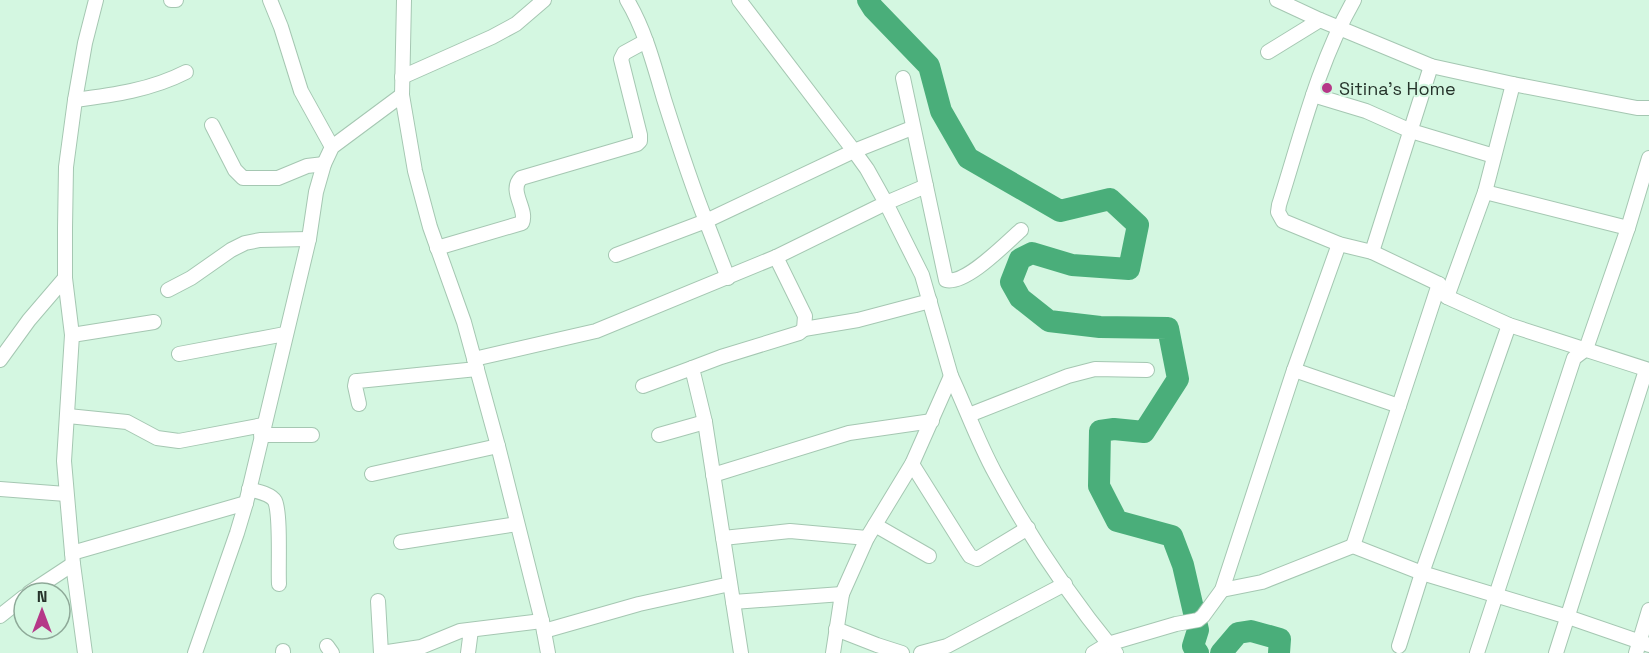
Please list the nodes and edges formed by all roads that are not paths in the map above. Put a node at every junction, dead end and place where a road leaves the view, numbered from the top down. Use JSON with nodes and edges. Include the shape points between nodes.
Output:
{"nodes":[{"id":1,"x":96,"y":0,"type":"edge"},
{"id":2,"x":171,"y":0,"type":"edge"},
{"id":3,"x":176,"y":0,"type":"edge"},
{"id":4,"x":270,"y":0,"type":"edge"},
{"id":5,"x":404,"y":0,"type":"edge"},
{"id":6,"x":544,"y":0,"type":"edge"},
{"id":7,"x":627,"y":0,"type":"edge"},
{"id":8,"x":739,"y":0,"type":"edge"},
{"id":9,"x":1277,"y":0,"type":"edge"},
{"id":10,"x":1354,"y":0,"type":"edge"},
{"id":11,"x":1320,"y":20,"type":"junction"},
{"id":12,"x":1338,"y":29,"type":"junction"},
{"id":13,"x":646,"y":41,"type":"junction"},
{"id":14,"x":1268,"y":52,"type":"dead end"},
{"id":15,"x":1431,"y":66,"type":"junction"},
{"id":16,"x":186,"y":72,"type":"dead end"},
{"id":17,"x":402,"y":77,"type":"junction"},
{"id":18,"x":903,"y":78,"type":"dead end"},
{"id":19,"x":1513,"y":84,"type":"junction"},
{"id":20,"x":402,"y":95,"type":"junction"},
{"id":21,"x":1313,"y":95,"type":"junction"},
{"id":22,"x":75,"y":100,"type":"junction"},
{"id":23,"x":1649,"y":108,"type":"edge"},
{"id":24,"x":212,"y":125,"type":"dead end"},
{"id":25,"x":912,"y":128,"type":"junction"},
{"id":26,"x":1411,"y":131,"type":"junction"},
{"id":27,"x":332,"y":147,"type":"junction"},
{"id":28,"x":854,"y":151,"type":"junction"},
{"id":29,"x":1494,"y":156,"type":"junction"},
{"id":30,"x":1649,"y":158,"type":"edge"},
{"id":31,"x":324,"y":164,"type":"junction"},
{"id":32,"x":926,"y":186,"type":"junction"},
{"id":33,"x":1485,"y":192,"type":"junction"},
{"id":34,"x":886,"y":203,"type":"junction"},
{"id":35,"x":706,"y":221,"type":"junction"},
{"id":36,"x":1628,"y":228,"type":"junction"},
{"id":37,"x":1021,"y":230,"type":"dead end"},
{"id":38,"x":309,"y":239,"type":"junction"},
{"id":39,"x":1340,"y":244,"type":"junction"},
{"id":40,"x":438,"y":248,"type":"junction"},
{"id":41,"x":1372,"y":252,"type":"junction"},
{"id":42,"x":616,"y":255,"type":"dead end"},
{"id":43,"x":776,"y":257,"type":"junction"},
{"id":44,"x":65,"y":278,"type":"junction"},
{"id":45,"x":729,"y":278,"type":"junction"},
{"id":46,"x":1439,"y":284,"type":"junction"},
{"id":47,"x":168,"y":290,"type":"dead end"},
{"id":48,"x":1447,"y":297,"type":"junction"},
{"id":49,"x":930,"y":301,"type":"junction"},
{"id":50,"x":153,"y":322,"type":"dead end"},
{"id":51,"x":1509,"y":325,"type":"junction"},
{"id":52,"x":804,"y":329,"type":"junction"},
{"id":53,"x":285,"y":334,"type":"junction"},
{"id":54,"x":72,"y":335,"type":"junction"},
{"id":55,"x":1586,"y":349,"type":"junction"},
{"id":56,"x":179,"y":354,"type":"dead end"},
{"id":57,"x":0,"y":360,"type":"edge"},
{"id":58,"x":476,"y":364,"type":"junction"},
{"id":59,"x":693,"y":368,"type":"junction"},
{"id":60,"x":1147,"y":370,"type":"dead end"},
{"id":61,"x":1294,"y":370,"type":"junction"},
{"id":62,"x":1648,"y":370,"type":"edge"},
{"id":63,"x":951,"y":376,"type":"junction"},
{"id":64,"x":643,"y":386,"type":"dead end"},
{"id":65,"x":359,"y":404,"type":"dead end"},
{"id":66,"x":1399,"y":406,"type":"junction"},
{"id":67,"x":969,"y":415,"type":"junction"},
{"id":68,"x":68,"y":416,"type":"junction"},
{"id":69,"x":933,"y":421,"type":"junction"},
{"id":70,"x":705,"y":422,"type":"junction"},
{"id":71,"x":262,"y":430,"type":"junction"},
{"id":72,"x":312,"y":435,"type":"dead end"},
{"id":73,"x":659,"y":435,"type":"dead end"},
{"id":74,"x":498,"y":446,"type":"junction"},
{"id":75,"x":912,"y":464,"type":"junction"},
{"id":76,"x":372,"y":474,"type":"dead end"},
{"id":77,"x":713,"y":475,"type":"junction"},
{"id":78,"x":0,"y":489,"type":"edge"},
{"id":79,"x":249,"y":489,"type":"junction"},
{"id":80,"x":66,"y":494,"type":"junction"},
{"id":81,"x":246,"y":503,"type":"junction"},
{"id":82,"x":517,"y":524,"type":"junction"},
{"id":83,"x":875,"y":525,"type":"junction"},
{"id":84,"x":1028,"y":528,"type":"junction"},
{"id":85,"x":723,"y":538,"type":"junction"},
{"id":86,"x":867,"y":538,"type":"junction"},
{"id":87,"x":401,"y":543,"type":"dead end"},
{"id":88,"x":1353,"y":546,"type":"junction"},
{"id":89,"x":929,"y":556,"type":"dead end"},
{"id":90,"x":72,"y":558,"type":"junction"},
{"id":91,"x":1422,"y":573,"type":"junction"},
{"id":92,"x":44,"y":581,"type":"edge"},
{"id":93,"x":279,"y":584,"type":"dead end"},
{"id":94,"x":729,"y":584,"type":"junction"},
{"id":95,"x":1065,"y":584,"type":"junction"},
{"id":96,"x":1222,"y":590,"type":"junction"},
{"id":97,"x":842,"y":594,"type":"junction"},
{"id":98,"x":1494,"y":595,"type":"junction"},
{"id":99,"x":378,"y":602,"type":"dead end"},
{"id":100,"x":733,"y":602,"type":"junction"},
{"id":101,"x":12,"y":606,"type":"edge"},
{"id":102,"x":1649,"y":610,"type":"edge"},
{"id":103,"x":0,"y":616,"type":"edge"},
{"id":104,"x":1568,"y":616,"type":"junction"},
{"id":105,"x":543,"y":626,"type":"junction"},
{"id":106,"x":836,"y":629,"type":"junction"},
{"id":107,"x":471,"y":630,"type":"junction"},
{"id":108,"x":1399,"y":646,"type":"dead end"},
{"id":109,"x":1641,"y":647,"type":"edge"},
{"id":110,"x":1112,"y":648,"type":"edge"},
{"id":111,"x":85,"y":653,"type":"edge"},
{"id":112,"x":195,"y":653,"type":"edge"},
{"id":113,"x":381,"y":653,"type":"edge"},
{"id":114,"x":468,"y":653,"type":"edge"},
{"id":115,"x":548,"y":653,"type":"edge"},
{"id":116,"x":741,"y":653,"type":"edge"},
{"id":117,"x":833,"y":653,"type":"edge"},
{"id":118,"x":902,"y":653,"type":"edge"},
{"id":119,"x":921,"y":653,"type":"edge"},
{"id":120,"x":1093,"y":653,"type":"edge"},
{"id":121,"x":1477,"y":653,"type":"edge"},
{"id":122,"x":1556,"y":653,"type":"edge"}],
"edges":[{"from":1,"to":22,"type":"street"},
{"from":2,"to":3,"type":"street"},
{"from":4,"to":27,"type":"street","via":[[301,91]]},
{"from":5,"to":17,"type":"street"},
{"from":6,"to":17,"type":"street","via":[[516,24]]},
{"from":7,"to":13,"type":"street"},
{"from":8,"to":28,"type":"street"},
{"from":9,"to":11,"type":"street"},
{"from":10,"to":12,"type":"street"},
{"from":11,"to":12,"type":"street"},
{"from":11,"to":14,"type":"street"},
{"from":12,"to":15,"type":"street"},
{"from":12,"to":21,"type":"street"},
{"from":13,"to":35,"type":"street","via":[[687,174]]},
{"from":13,"to":40,"type":"street","via":[[624,53],[621,59],[640,135],[637,144],[521,178],[516,188],[524,215],[522,222]]},
{"from":15,"to":19,"type":"street"},
{"from":15,"to":26,"type":"street"},
{"from":16,"to":22,"type":"street","via":[[127,93]]},
{"from":17,"to":20,"type":"street"},
{"from":18,"to":25,"type":"street"},
{"from":19,"to":23,"type":"street"},
{"from":19,"to":29,"type":"street"},
{"from":20,"to":27,"type":"street"},
{"from":20,"to":40,"type":"street","via":[[415,171]]},
{"from":21,"to":26,"type":"street","via":[[1366,111]]},
{"from":21,"to":39,"type":"street","via":[[1278,212],[1283,221]]},
{"from":22,"to":44,"type":"street","via":[[66,167]]},
{"from":24,"to":31,"type":"street","via":[[243,178],[278,178],[307,166]]},
{"from":25,"to":28,"type":"street"},
{"from":25,"to":32,"type":"street"},
{"from":26,"to":29,"type":"street"},
{"from":26,"to":41,"type":"street"},
{"from":27,"to":31,"type":"street"},
{"from":28,"to":34,"type":"street"},
{"from":28,"to":35,"type":"street"},
{"from":29,"to":33,"type":"street"},
{"from":30,"to":36,"type":"street"},
{"from":31,"to":38,"type":"street"},
{"from":32,"to":34,"type":"street"},
{"from":32,"to":37,"type":"street","via":[[948,281],[982,266]]},
{"from":33,"to":36,"type":"street"},
{"from":33,"to":48,"type":"street"},
{"from":34,"to":43,"type":"street"},
{"from":34,"to":49,"type":"street","via":[[922,275]]},
{"from":35,"to":42,"type":"street"},
{"from":35,"to":45,"type":"street"},
{"from":36,"to":55,"type":"street"},
{"from":38,"to":47,"type":"street","via":[[245,243]]},
{"from":38,"to":53,"type":"street"},
{"from":39,"to":41,"type":"street"},
{"from":39,"to":61,"type":"street"},
{"from":40,"to":58,"type":"street"},
{"from":41,"to":46,"type":"street"},
{"from":43,"to":45,"type":"street"},
{"from":43,"to":52,"type":"street","via":[[805,316]]},
{"from":44,"to":54,"type":"street"},
{"from":44,"to":57,"type":"street"},
{"from":45,"to":58,"type":"street","via":[[596,331]]},
{"from":46,"to":48,"type":"street"},
{"from":46,"to":66,"type":"street"},
{"from":48,"to":51,"type":"street"},
{"from":49,"to":52,"type":"street"},
{"from":49,"to":63,"type":"street"},
{"from":50,"to":54,"type":"street"},
{"from":51,"to":55,"type":"street"},
{"from":51,"to":91,"type":"street"},
{"from":52,"to":59,"type":"street"},
{"from":53,"to":56,"type":"street"},
{"from":53,"to":71,"type":"street"},
{"from":54,"to":68,"type":"street"},
{"from":55,"to":62,"type":"street"},
{"from":55,"to":98,"type":"street","via":[[1574,358]]},
{"from":58,"to":65,"type":"street","via":[[356,381]]},
{"from":58,"to":74,"type":"street"},
{"from":59,"to":64,"type":"street"},
{"from":59,"to":70,"type":"street"},
{"from":60,"to":67,"type":"street","via":[[1095,369]]},
{"from":61,"to":66,"type":"street"},
{"from":61,"to":96,"type":"street"},
{"from":62,"to":104,"type":"street"},
{"from":63,"to":67,"type":"street"},
{"from":63,"to":69,"type":"street"},
{"from":66,"to":88,"type":"street"},
{"from":67,"to":84,"type":"street","via":[[994,471]]},
{"from":68,"to":71,"type":"street","via":[[127,422],[157,438],[179,441]]},
{"from":68,"to":80,"type":"street"},
{"from":69,"to":75,"type":"street"},
{"from":69,"to":77,"type":"street","via":[[849,433]]},
{"from":70,"to":73,"type":"street"},
{"from":70,"to":77,"type":"street"},
{"from":71,"to":72,"type":"street"},
{"from":71,"to":79,"type":"street"},
{"from":74,"to":76,"type":"street"},
{"from":74,"to":82,"type":"street"},
{"from":75,"to":83,"type":"street"},
{"from":75,"to":84,"type":"street","via":[[974,558]]},
{"from":77,"to":85,"type":"street"},
{"from":78,"to":80,"type":"street"},
{"from":79,"to":81,"type":"street"},
{"from":79,"to":93,"type":"street","via":[[275,501]]},
{"from":80,"to":90,"type":"street"},
{"from":81,"to":90,"type":"street"},
{"from":81,"to":112,"type":"street"},
{"from":82,"to":87,"type":"street"},
{"from":82,"to":105,"type":"street"},
{"from":83,"to":86,"type":"street"},
{"from":83,"to":89,"type":"street"},
{"from":84,"to":95,"type":"street"},
{"from":85,"to":86,"type":"street","via":[[790,531]]},
{"from":85,"to":94,"type":"street"},
{"from":86,"to":97,"type":"street"},
{"from":88,"to":91,"type":"street"},
{"from":88,"to":96,"type":"street","via":[[1262,582]]},
{"from":90,"to":92,"type":"street"},
{"from":90,"to":111,"type":"street"},
{"from":91,"to":98,"type":"street"},
{"from":91,"to":108,"type":"street"},
{"from":94,"to":100,"type":"street"},
{"from":94,"to":105,"type":"street"},
{"from":95,"to":110,"type":"street"},
{"from":95,"to":119,"type":"street","via":[[947,646]]},
{"from":96,"to":110,"type":"street","via":[[1198,620],[1176,624]]},
{"from":97,"to":100,"type":"street"},
{"from":97,"to":106,"type":"street"},
{"from":98,"to":104,"type":"street"},
{"from":98,"to":121,"type":"street"},
{"from":99,"to":113,"type":"street"},
{"from":100,"to":116,"type":"street"},
{"from":101,"to":103,"type":"street"},
{"from":102,"to":109,"type":"street"},
{"from":104,"to":109,"type":"street"},
{"from":104,"to":122,"type":"street"},
{"from":105,"to":107,"type":"street"},
{"from":105,"to":115,"type":"street"},
{"from":106,"to":117,"type":"street"},
{"from":106,"to":118,"type":"street"},
{"from":107,"to":113,"type":"street","via":[[422,647]]},
{"from":107,"to":114,"type":"street"},
{"from":110,"to":120,"type":"street"}]}
